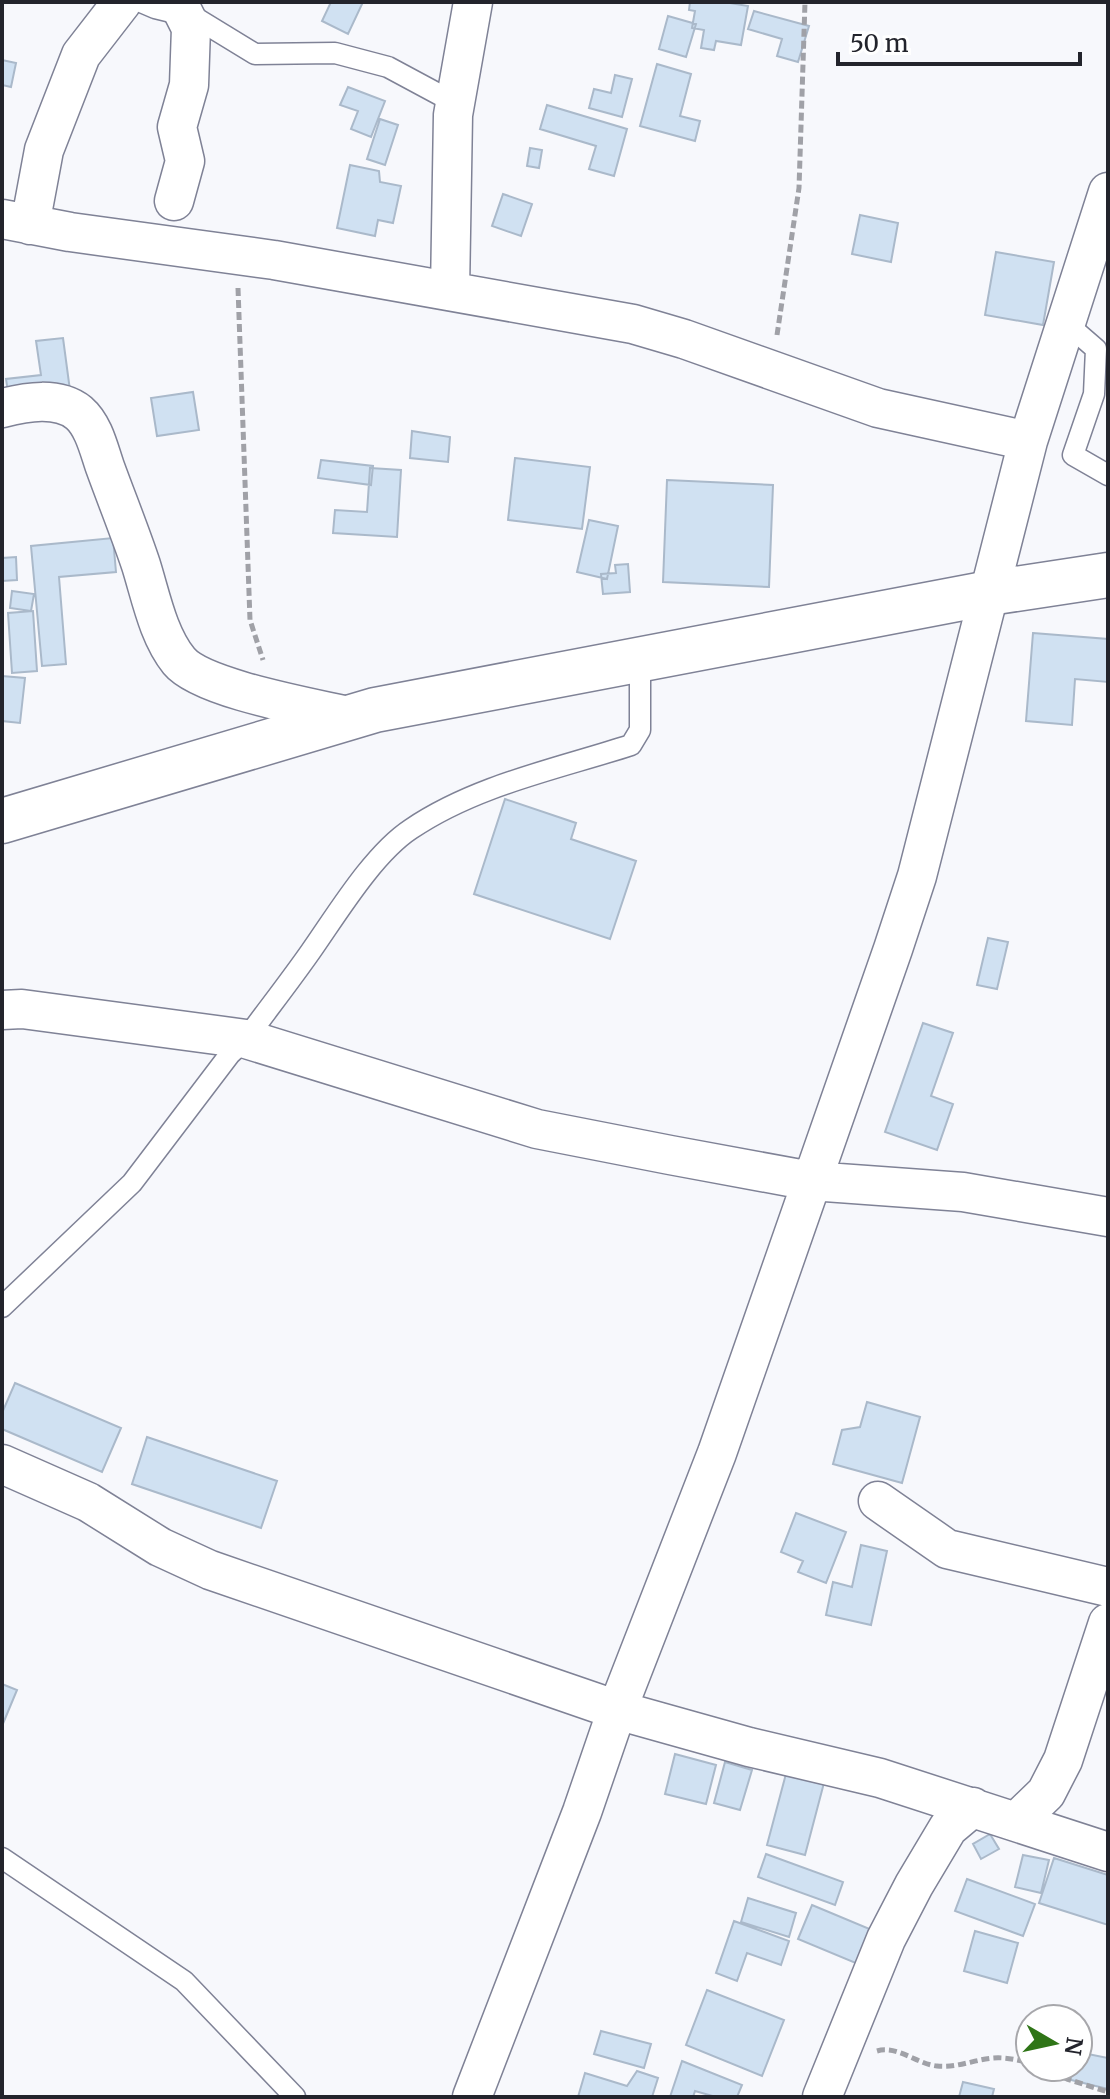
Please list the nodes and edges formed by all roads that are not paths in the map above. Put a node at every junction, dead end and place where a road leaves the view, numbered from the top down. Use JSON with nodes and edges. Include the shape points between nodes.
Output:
{"nodes":[{"id":1,"x":122,"y":2,"type":"edge"},
{"id":2,"x":141,"y":2,"type":"edge"},
{"id":3,"x":452,"y":2,"type":"edge"},
{"id":4,"x":181,"y":9,"type":"edge"},
{"id":5,"x":470,"y":19,"type":"edge"},
{"id":6,"x":455,"y":103,"type":"junction"},
{"id":7,"x":1108,"y":192,"type":"edge"},
{"id":8,"x":174,"y":201,"type":"dead end"},
{"id":9,"x":16,"y":222,"type":"edge"},
{"id":10,"x":450,"y":291,"type":"junction"},
{"id":11,"x":1066,"y":323,"type":"junction"},
{"id":12,"x":2,"y":408,"type":"edge"},
{"id":13,"x":1028,"y":441,"type":"junction"},
{"id":14,"x":1108,"y":475,"type":"edge"},
{"id":15,"x":1108,"y":575,"type":"edge"},
{"id":16,"x":989,"y":593,"type":"junction"},
{"id":17,"x":640,"y":661,"type":"junction"},
{"id":18,"x":352,"y":717,"type":"junction"},
{"id":19,"x":2,"y":821,"type":"edge"},
{"id":20,"x":2,"y":1010,"type":"edge"},
{"id":21,"x":246,"y":1039,"type":"junction"},
{"id":22,"x":811,"y":1181,"type":"junction"},
{"id":23,"x":1108,"y":1217,"type":"edge"},
{"id":24,"x":2,"y":1307,"type":"edge"},
{"id":25,"x":2,"y":1464,"type":"edge"},
{"id":26,"x":878,"y":1501,"type":"dead end"},
{"id":27,"x":1108,"y":1587,"type":"edge"},
{"id":28,"x":1108,"y":1623,"type":"edge"},
{"id":29,"x":617,"y":1710,"type":"junction"},
{"id":30,"x":973,"y":1807,"type":"junction"},
{"id":31,"x":1017,"y":1821,"type":"junction"},
{"id":32,"x":1108,"y":1852,"type":"edge"},
{"id":33,"x":2,"y":1858,"type":"edge"},
{"id":34,"x":828,"y":2082,"type":"edge"},
{"id":35,"x":295,"y":2097,"type":"edge"},
{"id":36,"x":472,"y":2097,"type":"edge"}],
"edges":[{"from":1,"to":9,"type":"street","via":[[81,55]]},
{"from":2,"to":4,"type":"lane"},
{"from":3,"to":5,"type":"street"},
{"from":4,"to":6,"type":"lane","via":[[255,54],[335,53],[388,67]]},
{"from":4,"to":8,"type":"street","via":[[191,28],[189,85],[177,127],[185,161]]},
{"from":5,"to":6,"type":"street"},
{"from":6,"to":10,"type":"street"},
{"from":7,"to":11,"type":"street"},
{"from":9,"to":10,"type":"street"},
{"from":10,"to":13,"type":"street","via":[[633,324],[878,408]]},
{"from":11,"to":13,"type":"street"},
{"from":11,"to":14,"type":"lane","via":[[1096,349],[1094,394],[1073,455]]},
{"from":12,"to":18,"type":"street","via":[[61,404],[91,429],[164,638],[180,663],[224,685]]},
{"from":13,"to":16,"type":"street"},
{"from":15,"to":16,"type":"street"},
{"from":16,"to":17,"type":"street"},
{"from":16,"to":22,"type":"street","via":[[917,876]]},
{"from":17,"to":18,"type":"street"},
{"from":17,"to":21,"type":"lane","via":[[640,730],[631,745],[458,801],[408,830],[344,903]]},
{"from":18,"to":19,"type":"street"},
{"from":20,"to":21,"type":"street"},
{"from":21,"to":22,"type":"street","via":[[537,1129]]},
{"from":21,"to":24,"type":"lane","via":[[132,1183]]},
{"from":22,"to":23,"type":"street","via":[[963,1192]]},
{"from":22,"to":29,"type":"street","via":[[717,1453]]},
{"from":25,"to":29,"type":"street","via":[[88,1502],[160,1547],[210,1570]]},
{"from":26,"to":27,"type":"street","via":[[947,1549]]},
{"from":28,"to":31,"type":"street","via":[[1063,1760],[1046,1793]]},
{"from":29,"to":30,"type":"street"},
{"from":29,"to":36,"type":"street"},
{"from":30,"to":31,"type":"street"},
{"from":30,"to":34,"type":"street","via":[[948,1828],[914,1885],[886,1939]]},
{"from":31,"to":32,"type":"street"},
{"from":33,"to":35,"type":"lane","via":[[184,1981]]}]}
